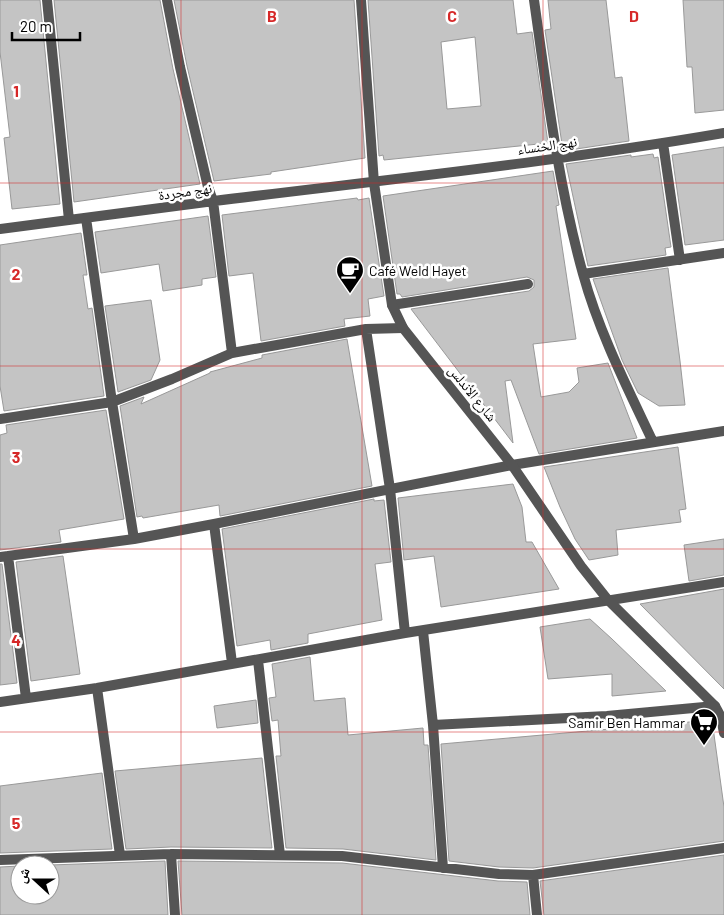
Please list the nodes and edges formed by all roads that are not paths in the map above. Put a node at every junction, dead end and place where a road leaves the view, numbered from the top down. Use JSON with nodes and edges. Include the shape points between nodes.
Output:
{"nodes":[{"id":1,"x":47,"y":0,"type":"edge"},
{"id":2,"x":168,"y":0,"type":"edge"},
{"id":3,"x":361,"y":0,"type":"edge"},
{"id":4,"x":534,"y":0,"type":"edge"},
{"id":5,"x":724,"y":133,"type":"edge"},
{"id":6,"x":663,"y":143,"type":"junction"},
{"id":7,"x":556,"y":158,"type":"junction"},
{"id":8,"x":374,"y":183,"type":"junction"},
{"id":9,"x":213,"y":201,"type":"junction"},
{"id":10,"x":86,"y":218,"type":"junction"},
{"id":11,"x":70,"y":220,"type":"junction"},
{"id":12,"x":0,"y":229,"type":"edge"},
{"id":13,"x":724,"y":253,"type":"edge"},
{"id":14,"x":680,"y":260,"type":"junction"},
{"id":15,"x":583,"y":274,"type":"junction"},
{"id":16,"x":528,"y":284,"type":"dead end"},
{"id":17,"x":392,"y":305,"type":"junction"},
{"id":18,"x":403,"y":328,"type":"junction"},
{"id":19,"x":366,"y":329,"type":"junction"},
{"id":20,"x":232,"y":353,"type":"junction"},
{"id":21,"x":112,"y":402,"type":"junction"},
{"id":22,"x":0,"y":419,"type":"edge"},
{"id":23,"x":724,"y":431,"type":"edge"},
{"id":24,"x":653,"y":442,"type":"junction"},
{"id":25,"x":512,"y":465,"type":"junction"},
{"id":26,"x":390,"y":489,"type":"junction"},
{"id":27,"x":214,"y":524,"type":"junction"},
{"id":28,"x":134,"y":539,"type":"junction"},
{"id":29,"x":4,"y":556,"type":"edge"},
{"id":30,"x":724,"y":582,"type":"edge"},
{"id":31,"x":608,"y":600,"type":"junction"},
{"id":32,"x":423,"y":631,"type":"junction"},
{"id":33,"x":405,"y":633,"type":"junction"},
{"id":34,"x":258,"y":660,"type":"junction"},
{"id":35,"x":232,"y":663,"type":"junction"},
{"id":36,"x":97,"y":688,"type":"junction"},
{"id":37,"x":26,"y":698,"type":"junction"},
{"id":38,"x":0,"y":702,"type":"edge"},
{"id":39,"x":719,"y":708,"type":"edge"},
{"id":40,"x":433,"y":725,"type":"junction"},
{"id":41,"x":724,"y":733,"type":"edge"},
{"id":42,"x":724,"y":848,"type":"edge"},
{"id":43,"x":120,"y":854,"type":"junction"},
{"id":44,"x":171,"y":854,"type":"junction"},
{"id":45,"x":280,"y":855,"type":"junction"},
{"id":46,"x":0,"y":860,"type":"edge"},
{"id":47,"x":443,"y":868,"type":"junction"},
{"id":48,"x":533,"y":876,"type":"junction"},
{"id":49,"x":175,"y":915,"type":"edge"},
{"id":50,"x":537,"y":915,"type":"edge"}],
"edges":[{"from":1,"to":11,"type":"street"},
{"from":2,"to":9,"type":"street","via":[[180,67]]},
{"from":3,"to":8,"type":"street","name":"شارع الأندلس"},
{"from":4,"to":7,"type":"street"},
{"from":5,"to":6,"type":"street","name":"نهج الخنساء"},
{"from":6,"to":7,"type":"street","name":"نهج الخنساء"},
{"from":6,"to":14,"type":"street"},
{"from":7,"to":8,"type":"street","name":"نهج الخنساء"},
{"from":7,"to":15,"type":"street"},
{"from":8,"to":9,"type":"street","name":"نهج مجردة"},
{"from":8,"to":17,"type":"street","name":"شارع الأندلس"},
{"from":9,"to":10,"type":"street","name":"نهج مجردة"},
{"from":9,"to":20,"type":"street"},
{"from":10,"to":11,"type":"street","name":"نهج مجردة"},
{"from":10,"to":21,"type":"street"},
{"from":11,"to":12,"type":"street","name":"نهج مجردة"},
{"from":13,"to":14,"type":"street"},
{"from":14,"to":15,"type":"street"},
{"from":15,"to":24,"type":"street","via":[[606,342]]},
{"from":16,"to":17,"type":"street"},
{"from":17,"to":18,"type":"street","name":"شارع الأندلس"},
{"from":18,"to":19,"type":"street"},
{"from":18,"to":25,"type":"street","name":"شارع الأندلس"},
{"from":19,"to":20,"type":"street"},
{"from":19,"to":26,"type":"street"},
{"from":20,"to":21,"type":"street"},
{"from":21,"to":22,"type":"street"},
{"from":21,"to":28,"type":"street"},
{"from":23,"to":24,"type":"street"},
{"from":24,"to":25,"type":"street"},
{"from":25,"to":26,"type":"street"},
{"from":25,"to":31,"type":"street","name":"شارع الأندلس"},
{"from":26,"to":27,"type":"street"},
{"from":26,"to":33,"type":"street"},
{"from":27,"to":28,"type":"street"},
{"from":27,"to":35,"type":"street"},
{"from":28,"to":29,"type":"street"},
{"from":29,"to":37,"type":"street"},
{"from":30,"to":31,"type":"street"},
{"from":31,"to":32,"type":"street"},
{"from":31,"to":39,"type":"street","name":"شارع الأندلس"},
{"from":32,"to":33,"type":"street"},
{"from":32,"to":40,"type":"street"},
{"from":33,"to":34,"type":"street"},
{"from":34,"to":35,"type":"street"},
{"from":34,"to":45,"type":"street"},
{"from":35,"to":36,"type":"street"},
{"from":36,"to":37,"type":"street"},
{"from":36,"to":43,"type":"street"},
{"from":37,"to":38,"type":"street"},
{"from":39,"to":40,"type":"street"},
{"from":39,"to":41,"type":"street"},
{"from":40,"to":47,"type":"street"},
{"from":42,"to":48,"type":"street"},
{"from":43,"to":44,"type":"street"},
{"from":43,"to":46,"type":"street"},
{"from":44,"to":45,"type":"street"},
{"from":44,"to":49,"type":"street"},
{"from":45,"to":47,"type":"street","via":[[342,856]]},
{"from":47,"to":48,"type":"street"},
{"from":48,"to":50,"type":"street"}]}
